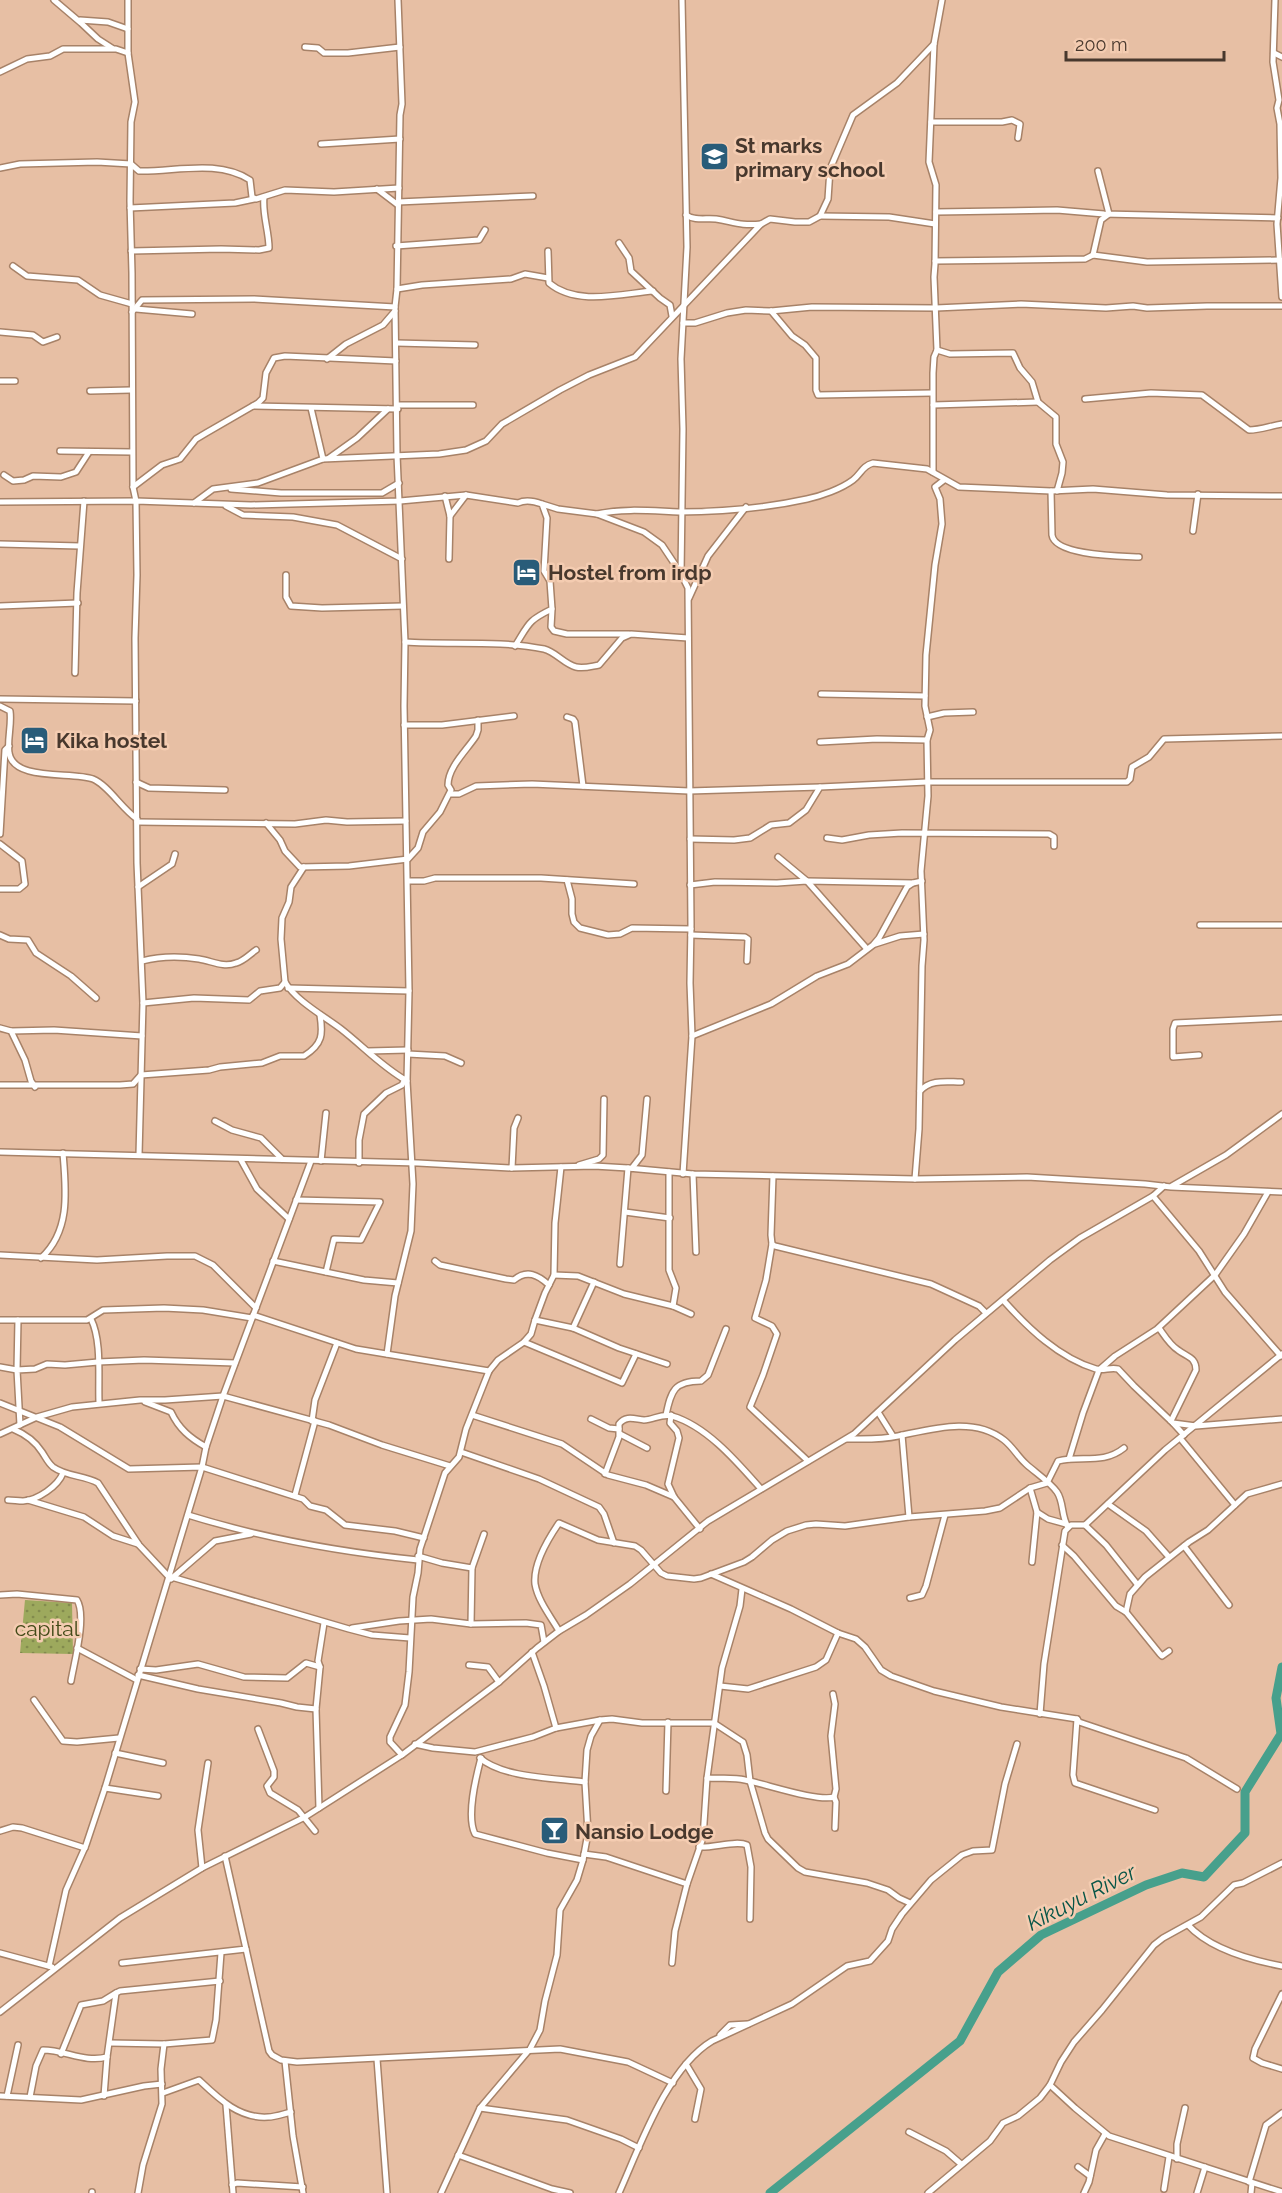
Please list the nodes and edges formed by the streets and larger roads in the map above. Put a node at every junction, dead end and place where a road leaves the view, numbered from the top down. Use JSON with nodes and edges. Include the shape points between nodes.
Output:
{"nodes":[{"id":1,"x":54,"y":0,"type":"edge"},
{"id":2,"x":128,"y":0,"type":"edge"},
{"id":3,"x":398,"y":0,"type":"edge"},
{"id":4,"x":682,"y":0,"type":"edge"},
{"id":5,"x":942,"y":0,"type":"edge"},
{"id":6,"x":1275,"y":0,"type":"edge"},
{"id":7,"x":79,"y":20,"type":"junction"},
{"id":8,"x":128,"y":29,"type":"junction"},
{"id":9,"x":934,"y":44,"type":"junction"},
{"id":10,"x":306,"y":47,"type":"dead end"},
{"id":11,"x":400,"y":47,"type":"junction"},
{"id":12,"x":113,"y":49,"type":"junction"},
{"id":13,"x":128,"y":52,"type":"junction"},
{"id":14,"x":1274,"y":53,"type":"junction"},
{"id":15,"x":1282,"y":57,"type":"edge"},
{"id":16,"x":0,"y":72,"type":"edge"},
{"id":17,"x":1280,"y":101,"type":"edge"},
{"id":18,"x":931,"y":122,"type":"junction"},
{"id":19,"x":1018,"y":138,"type":"dead end"},
{"id":20,"x":400,"y":139,"type":"junction"},
{"id":21,"x":321,"y":144,"type":"dead end"},
{"id":22,"x":131,"y":164,"type":"junction"},
{"id":23,"x":0,"y":168,"type":"edge"},
{"id":24,"x":1098,"y":171,"type":"dead end"},
{"id":25,"x":376,"y":188,"type":"junction"},
{"id":26,"x":399,"y":188,"type":"junction"},
{"id":27,"x":533,"y":196,"type":"dead end"},
{"id":28,"x":264,"y":197,"type":"junction"},
{"id":29,"x":254,"y":199,"type":"junction"},
{"id":30,"x":398,"y":204,"type":"junction"},
{"id":31,"x":130,"y":208,"type":"junction"},
{"id":32,"x":936,"y":212,"type":"junction"},
{"id":33,"x":1109,"y":214,"type":"junction"},
{"id":34,"x":686,"y":215,"type":"junction"},
{"id":35,"x":820,"y":216,"type":"junction"},
{"id":36,"x":1278,"y":218,"type":"junction"},
{"id":37,"x":761,"y":224,"type":"junction"},
{"id":38,"x":935,"y":224,"type":"junction"},
{"id":39,"x":485,"y":230,"type":"dead end"},
{"id":40,"x":619,"y":243,"type":"dead end"},
{"id":41,"x":396,"y":246,"type":"junction"},
{"id":42,"x":1281,"y":250,"type":"edge"},
{"id":43,"x":131,"y":251,"type":"junction"},
{"id":44,"x":548,"y":251,"type":"dead end"},
{"id":45,"x":1093,"y":255,"type":"junction"},
{"id":46,"x":1280,"y":260,"type":"junction"},
{"id":47,"x":935,"y":261,"type":"junction"},
{"id":48,"x":13,"y":266,"type":"dead end"},
{"id":49,"x":548,"y":278,"type":"junction"},
{"id":50,"x":397,"y":289,"type":"junction"},
{"id":51,"x":652,"y":291,"type":"junction"},
{"id":52,"x":1282,"y":297,"type":"edge"},
{"id":53,"x":684,"y":304,"type":"junction"},
{"id":54,"x":1282,"y":306,"type":"edge"},
{"id":55,"x":936,"y":308,"type":"junction"},
{"id":56,"x":133,"y":309,"type":"junction"},
{"id":57,"x":395,"y":309,"type":"junction"},
{"id":58,"x":771,"y":311,"type":"junction"},
{"id":59,"x":192,"y":314,"type":"dead end"},
{"id":60,"x":672,"y":316,"type":"junction"},
{"id":61,"x":683,"y":323,"type":"junction"},
{"id":62,"x":0,"y":332,"type":"edge"},
{"id":63,"x":57,"y":337,"type":"dead end"},
{"id":64,"x":396,"y":344,"type":"junction"},
{"id":65,"x":475,"y":345,"type":"dead end"},
{"id":66,"x":937,"y":350,"type":"junction"},
{"id":67,"x":327,"y":359,"type":"junction"},
{"id":68,"x":396,"y":361,"type":"junction"},
{"id":69,"x":0,"y":381,"type":"edge"},
{"id":70,"x":15,"y":381,"type":"dead end"},
{"id":71,"x":131,"y":390,"type":"junction"},
{"id":72,"x":90,"y":391,"type":"dead end"},
{"id":73,"x":932,"y":393,"type":"junction"},
{"id":74,"x":1085,"y":399,"type":"dead end"},
{"id":75,"x":1038,"y":402,"type":"junction"},
{"id":76,"x":473,"y":405,"type":"dead end"},
{"id":77,"x":933,"y":405,"type":"junction"},
{"id":78,"x":252,"y":406,"type":"junction"},
{"id":79,"x":398,"y":407,"type":"junction"},
{"id":80,"x":311,"y":408,"type":"junction"},
{"id":81,"x":388,"y":409,"type":"junction"},
{"id":82,"x":1282,"y":424,"type":"edge"},
{"id":83,"x":60,"y":451,"type":"dead end"},
{"id":84,"x":89,"y":452,"type":"junction"},
{"id":85,"x":132,"y":452,"type":"junction"},
{"id":86,"x":397,"y":455,"type":"junction"},
{"id":87,"x":325,"y":459,"type":"junction"},
{"id":88,"x":933,"y":472,"type":"junction"},
{"id":89,"x":4,"y":475,"type":"dead end"},
{"id":90,"x":944,"y":480,"type":"junction"},
{"id":91,"x":399,"y":483,"type":"junction"},
{"id":92,"x":132,"y":487,"type":"junction"},
{"id":93,"x":221,"y":488,"type":"junction"},
{"id":94,"x":1054,"y":491,"type":"junction"},
{"id":95,"x":1198,"y":494,"type":"junction"},
{"id":96,"x":466,"y":495,"type":"junction"},
{"id":97,"x":445,"y":496,"type":"junction"},
{"id":98,"x":1282,"y":496,"type":"edge"},
{"id":99,"x":84,"y":501,"type":"junction"},
{"id":100,"x":136,"y":501,"type":"junction"},
{"id":101,"x":400,"y":501,"type":"junction"},
{"id":102,"x":0,"y":502,"type":"edge"},
{"id":103,"x":194,"y":503,"type":"junction"},
{"id":104,"x":223,"y":504,"type":"junction"},
{"id":105,"x":542,"y":504,"type":"junction"},
{"id":106,"x":746,"y":507,"type":"junction"},
{"id":107,"x":682,"y":512,"type":"junction"},
{"id":108,"x":597,"y":514,"type":"junction"},
{"id":109,"x":450,"y":516,"type":"junction"},
{"id":110,"x":1194,"y":531,"type":"dead end"},
{"id":111,"x":0,"y":544,"type":"edge"},
{"id":112,"x":80,"y":546,"type":"junction"},
{"id":113,"x":1139,"y":557,"type":"dead end"},
{"id":114,"x":449,"y":559,"type":"dead end"},
{"id":115,"x":402,"y":560,"type":"junction"},
{"id":116,"x":681,"y":574,"type":"junction"},
{"id":117,"x":286,"y":575,"type":"dead end"},
{"id":118,"x":688,"y":602,"type":"junction"},
{"id":119,"x":78,"y":603,"type":"junction"},
{"id":120,"x":0,"y":606,"type":"edge"},
{"id":121,"x":403,"y":606,"type":"junction"},
{"id":122,"x":552,"y":609,"type":"junction"},
{"id":123,"x":631,"y":634,"type":"junction"},
{"id":124,"x":688,"y":638,"type":"junction"},
{"id":125,"x":405,"y":642,"type":"junction"},
{"id":126,"x":515,"y":646,"type":"junction"},
{"id":127,"x":75,"y":674,"type":"dead end"},
{"id":128,"x":821,"y":694,"type":"dead end"},
{"id":129,"x":925,"y":696,"type":"junction"},
{"id":130,"x":0,"y":699,"type":"edge"},
{"id":131,"x":136,"y":701,"type":"junction"},
{"id":132,"x":0,"y":706,"type":"edge"},
{"id":133,"x":973,"y":712,"type":"dead end"},
{"id":134,"x":514,"y":716,"type":"dead end"},
{"id":135,"x":567,"y":717,"type":"dead end"},
{"id":136,"x":927,"y":717,"type":"junction"},
{"id":137,"x":477,"y":720,"type":"junction"},
{"id":138,"x":404,"y":725,"type":"junction"},
{"id":139,"x":1282,"y":736,"type":"edge"},
{"id":140,"x":927,"y":740,"type":"junction"},
{"id":141,"x":820,"y":742,"type":"dead end"},
{"id":142,"x":9,"y":746,"type":"junction"},
{"id":143,"x":136,"y":782,"type":"junction"},
{"id":144,"x":927,"y":782,"type":"junction"},
{"id":145,"x":583,"y":786,"type":"junction"},
{"id":146,"x":820,"y":787,"type":"junction"},
{"id":147,"x":225,"y":790,"type":"dead end"},
{"id":148,"x":689,"y":791,"type":"junction"},
{"id":149,"x":451,"y":794,"type":"junction"},
{"id":150,"x":137,"y":821,"type":"junction"},
{"id":151,"x":406,"y":821,"type":"junction"},
{"id":152,"x":266,"y":823,"type":"junction"},
{"id":153,"x":0,"y":834,"type":"edge"},
{"id":154,"x":925,"y":834,"type":"junction"},
{"id":155,"x":827,"y":838,"type":"dead end"},
{"id":156,"x":690,"y":839,"type":"junction"},
{"id":157,"x":0,"y":844,"type":"edge"},
{"id":158,"x":1054,"y":846,"type":"dead end"},
{"id":159,"x":175,"y":854,"type":"dead end"},
{"id":160,"x":778,"y":857,"type":"dead end"},
{"id":161,"x":408,"y":859,"type":"junction"},
{"id":162,"x":304,"y":867,"type":"junction"},
{"id":163,"x":567,"y":880,"type":"junction"},
{"id":164,"x":408,"y":881,"type":"junction"},
{"id":165,"x":807,"y":881,"type":"junction"},
{"id":166,"x":922,"y":881,"type":"junction"},
{"id":167,"x":913,"y":883,"type":"junction"},
{"id":168,"x":634,"y":884,"type":"dead end"},
{"id":169,"x":690,"y":885,"type":"junction"},
{"id":170,"x":138,"y":887,"type":"junction"},
{"id":171,"x":0,"y":889,"type":"edge"},
{"id":172,"x":1282,"y":925,"type":"edge"},
{"id":173,"x":1200,"y":926,"type":"dead end"},
{"id":174,"x":691,"y":932,"type":"junction"},
{"id":175,"x":924,"y":934,"type":"junction"},
{"id":176,"x":0,"y":935,"type":"edge"},
{"id":177,"x":873,"y":945,"type":"junction"},
{"id":178,"x":867,"y":949,"type":"junction"},
{"id":179,"x":256,"y":950,"type":"dead end"},
{"id":180,"x":142,"y":961,"type":"junction"},
{"id":181,"x":747,"y":961,"type":"dead end"},
{"id":182,"x":286,"y":985,"type":"junction"},
{"id":183,"x":409,"y":991,"type":"junction"},
{"id":184,"x":96,"y":998,"type":"dead end"},
{"id":185,"x":143,"y":1003,"type":"junction"},
{"id":186,"x":320,"y":1015,"type":"junction"},
{"id":187,"x":1282,"y":1018,"type":"edge"},
{"id":188,"x":0,"y":1028,"type":"edge"},
{"id":189,"x":11,"y":1031,"type":"junction"},
{"id":190,"x":142,"y":1036,"type":"junction"},
{"id":191,"x":692,"y":1036,"type":"junction"},
{"id":192,"x":366,"y":1051,"type":"junction"},
{"id":193,"x":408,"y":1052,"type":"junction"},
{"id":194,"x":1199,"y":1055,"type":"dead end"},
{"id":195,"x":460,"y":1063,"type":"dead end"},
{"id":196,"x":141,"y":1075,"type":"junction"},
{"id":197,"x":406,"y":1080,"type":"junction"},
{"id":198,"x":961,"y":1082,"type":"dead end"},
{"id":199,"x":0,"y":1085,"type":"edge"},
{"id":200,"x":35,"y":1086,"type":"junction"},
{"id":201,"x":920,"y":1091,"type":"junction"},
{"id":202,"x":604,"y":1099,"type":"dead end"},
{"id":203,"x":647,"y":1099,"type":"dead end"},
{"id":204,"x":326,"y":1113,"type":"dead end"},
{"id":205,"x":1282,"y":1114,"type":"edge"},
{"id":206,"x":518,"y":1118,"type":"dead end"},
{"id":207,"x":215,"y":1121,"type":"dead end"},
{"id":208,"x":0,"y":1152,"type":"edge"},
{"id":209,"x":63,"y":1153,"type":"junction"},
{"id":210,"x":139,"y":1155,"type":"junction"},
{"id":211,"x":241,"y":1160,"type":"junction"},
{"id":212,"x":282,"y":1160,"type":"junction"},
{"id":213,"x":311,"y":1161,"type":"junction"},
{"id":214,"x":321,"y":1161,"type":"junction"},
{"id":215,"x":359,"y":1163,"type":"junction"},
{"id":216,"x":413,"y":1163,"type":"junction"},
{"id":217,"x":561,"y":1167,"type":"junction"},
{"id":218,"x":512,"y":1168,"type":"junction"},
{"id":219,"x":571,"y":1168,"type":"junction"},
{"id":220,"x":630,"y":1168,"type":"junction"},
{"id":221,"x":669,"y":1172,"type":"junction"},
{"id":222,"x":683,"y":1174,"type":"junction"},
{"id":223,"x":693,"y":1174,"type":"junction"},
{"id":224,"x":773,"y":1176,"type":"junction"},
{"id":225,"x":915,"y":1179,"type":"junction"},
{"id":226,"x":1168,"y":1187,"type":"junction"},
{"id":227,"x":1268,"y":1192,"type":"junction"},
{"id":228,"x":1282,"y":1192,"type":"edge"},
{"id":229,"x":1153,"y":1196,"type":"junction"},
{"id":230,"x":297,"y":1200,"type":"junction"},
{"id":231,"x":625,"y":1212,"type":"junction"},
{"id":232,"x":670,"y":1218,"type":"junction"},
{"id":233,"x":289,"y":1219,"type":"junction"},
{"id":234,"x":772,"y":1244,"type":"junction"},
{"id":235,"x":696,"y":1252,"type":"dead end"},
{"id":236,"x":0,"y":1255,"type":"edge"},
{"id":237,"x":41,"y":1258,"type":"junction"},
{"id":238,"x":273,"y":1261,"type":"junction"},
{"id":239,"x":435,"y":1262,"type":"dead end"},
{"id":240,"x":620,"y":1264,"type":"dead end"},
{"id":241,"x":326,"y":1272,"type":"junction"},
{"id":242,"x":554,"y":1275,"type":"junction"},
{"id":243,"x":1215,"y":1275,"type":"junction"},
{"id":244,"x":594,"y":1282,"type":"junction"},
{"id":245,"x":398,"y":1283,"type":"junction"},
{"id":246,"x":549,"y":1285,"type":"junction"},
{"id":247,"x":1003,"y":1300,"type":"junction"},
{"id":248,"x":673,"y":1306,"type":"junction"},
{"id":249,"x":256,"y":1308,"type":"junction"},
{"id":250,"x":986,"y":1313,"type":"junction"},
{"id":251,"x":690,"y":1314,"type":"dead end"},
{"id":252,"x":253,"y":1316,"type":"junction"},
{"id":253,"x":91,"y":1319,"type":"junction"},
{"id":254,"x":0,"y":1320,"type":"edge"},
{"id":255,"x":18,"y":1320,"type":"junction"},
{"id":256,"x":535,"y":1320,"type":"junction"},
{"id":257,"x":573,"y":1328,"type":"junction"},
{"id":258,"x":1158,"y":1328,"type":"junction"},
{"id":259,"x":726,"y":1329,"type":"dead end"},
{"id":260,"x":524,"y":1342,"type":"junction"},
{"id":261,"x":337,"y":1343,"type":"junction"},
{"id":262,"x":387,"y":1354,"type":"junction"},
{"id":263,"x":636,"y":1354,"type":"junction"},
{"id":264,"x":1282,"y":1356,"type":"edge"},
{"id":265,"x":98,"y":1362,"type":"junction"},
{"id":266,"x":236,"y":1363,"type":"junction"},
{"id":267,"x":667,"y":1364,"type":"dead end"},
{"id":268,"x":0,"y":1367,"type":"edge"},
{"id":269,"x":17,"y":1370,"type":"junction"},
{"id":270,"x":1099,"y":1370,"type":"junction"},
{"id":271,"x":489,"y":1371,"type":"junction"},
{"id":272,"x":223,"y":1396,"type":"junction"},
{"id":273,"x":140,"y":1400,"type":"junction"},
{"id":274,"x":99,"y":1402,"type":"junction"},
{"id":275,"x":0,"y":1403,"type":"edge"},
{"id":276,"x":19,"y":1410,"type":"junction"},
{"id":277,"x":878,"y":1412,"type":"junction"},
{"id":278,"x":50,"y":1413,"type":"junction"},
{"id":279,"x":472,"y":1414,"type":"junction"},
{"id":280,"x":669,"y":1415,"type":"junction"},
{"id":281,"x":37,"y":1417,"type":"junction"},
{"id":282,"x":591,"y":1419,"type":"dead end"},
{"id":283,"x":1282,"y":1419,"type":"edge"},
{"id":284,"x":313,"y":1421,"type":"junction"},
{"id":285,"x":1172,"y":1422,"type":"junction"},
{"id":286,"x":22,"y":1425,"type":"junction"},
{"id":287,"x":60,"y":1426,"type":"junction"},
{"id":288,"x":1196,"y":1426,"type":"junction"},
{"id":289,"x":13,"y":1428,"type":"junction"},
{"id":290,"x":619,"y":1432,"type":"junction"},
{"id":291,"x":0,"y":1434,"type":"edge"},
{"id":292,"x":902,"y":1434,"type":"junction"},
{"id":293,"x":893,"y":1436,"type":"junction"},
{"id":294,"x":1182,"y":1437,"type":"junction"},
{"id":295,"x":30,"y":1438,"type":"junction"},
{"id":296,"x":845,"y":1439,"type":"junction"},
{"id":297,"x":206,"y":1447,"type":"junction"},
{"id":298,"x":1124,"y":1448,"type":"dead end"},
{"id":299,"x":647,"y":1449,"type":"dead end"},
{"id":300,"x":461,"y":1452,"type":"junction"},
{"id":301,"x":1069,"y":1459,"type":"junction"},
{"id":302,"x":808,"y":1461,"type":"junction"},
{"id":303,"x":450,"y":1466,"type":"junction"},
{"id":304,"x":202,"y":1467,"type":"junction"},
{"id":305,"x":63,"y":1473,"type":"junction"},
{"id":306,"x":605,"y":1474,"type":"junction"},
{"id":307,"x":1047,"y":1483,"type":"junction"},
{"id":308,"x":1282,"y":1484,"type":"edge"},
{"id":309,"x":1030,"y":1488,"type":"junction"},
{"id":310,"x":762,"y":1489,"type":"junction"},
{"id":311,"x":295,"y":1495,"type":"junction"},
{"id":312,"x":675,"y":1497,"type":"junction"},
{"id":313,"x":8,"y":1500,"type":"dead end"},
{"id":314,"x":28,"y":1500,"type":"junction"},
{"id":315,"x":1108,"y":1504,"type":"junction"},
{"id":316,"x":1235,"y":1505,"type":"junction"},
{"id":317,"x":1037,"y":1512,"type":"junction"},
{"id":318,"x":188,"y":1515,"type":"junction"},
{"id":319,"x":945,"y":1515,"type":"junction"},
{"id":320,"x":909,"y":1517,"type":"junction"},
{"id":321,"x":1067,"y":1525,"type":"junction"},
{"id":322,"x":1085,"y":1525,"type":"junction"},
{"id":323,"x":700,"y":1529,"type":"junction"},
{"id":324,"x":256,"y":1533,"type":"junction"},
{"id":325,"x":484,"y":1534,"type":"dead end"},
{"id":326,"x":424,"y":1538,"type":"junction"},
{"id":327,"x":614,"y":1543,"type":"junction"},
{"id":328,"x":139,"y":1545,"type":"junction"},
{"id":329,"x":1062,"y":1545,"type":"junction"},
{"id":330,"x":1184,"y":1546,"type":"junction"},
{"id":331,"x":1169,"y":1557,"type":"junction"},
{"id":332,"x":418,"y":1558,"type":"junction"},
{"id":333,"x":1032,"y":1562,"type":"dead end"},
{"id":334,"x":653,"y":1565,"type":"junction"},
{"id":335,"x":472,"y":1568,"type":"junction"},
{"id":336,"x":711,"y":1574,"type":"junction"},
{"id":337,"x":170,"y":1577,"type":"junction"},
{"id":338,"x":1137,"y":1584,"type":"junction"},
{"id":339,"x":742,"y":1589,"type":"junction"},
{"id":340,"x":0,"y":1595,"type":"edge"},
{"id":341,"x":910,"y":1598,"type":"dead end"},
{"id":342,"x":1229,"y":1605,"type":"dead end"},
{"id":343,"x":1126,"y":1612,"type":"junction"},
{"id":344,"x":411,"y":1621,"type":"junction"},
{"id":345,"x":324,"y":1623,"type":"junction"},
{"id":346,"x":471,"y":1624,"type":"junction"},
{"id":347,"x":347,"y":1629,"type":"junction"},
{"id":348,"x":559,"y":1630,"type":"junction"},
{"id":349,"x":838,"y":1633,"type":"junction"},
{"id":350,"x":410,"y":1638,"type":"junction"},
{"id":351,"x":544,"y":1642,"type":"junction"},
{"id":352,"x":77,"y":1648,"type":"junction"},
{"id":353,"x":1169,"y":1651,"type":"dead end"},
{"id":354,"x":532,"y":1652,"type":"junction"},
{"id":355,"x":470,"y":1665,"type":"dead end"},
{"id":356,"x":320,"y":1667,"type":"junction"},
{"id":357,"x":139,"y":1675,"type":"junction"},
{"id":358,"x":71,"y":1681,"type":"dead end"},
{"id":359,"x":500,"y":1682,"type":"junction"},
{"id":360,"x":720,"y":1686,"type":"junction"},
{"id":361,"x":833,"y":1694,"type":"dead end"},
{"id":362,"x":34,"y":1700,"type":"dead end"},
{"id":363,"x":316,"y":1709,"type":"junction"},
{"id":364,"x":1040,"y":1714,"type":"junction"},
{"id":365,"x":1077,"y":1719,"type":"junction"},
{"id":366,"x":600,"y":1720,"type":"junction"},
{"id":367,"x":668,"y":1722,"type":"junction"},
{"id":368,"x":714,"y":1723,"type":"junction"},
{"id":369,"x":555,"y":1728,"type":"junction"},
{"id":370,"x":258,"y":1729,"type":"dead end"},
{"id":371,"x":119,"y":1738,"type":"junction"},
{"id":372,"x":415,"y":1744,"type":"junction"},
{"id":373,"x":1017,"y":1744,"type":"dead end"},
{"id":374,"x":475,"y":1752,"type":"junction"},
{"id":375,"x":115,"y":1753,"type":"junction"},
{"id":376,"x":402,"y":1755,"type":"junction"},
{"id":377,"x":481,"y":1758,"type":"junction"},
{"id":378,"x":163,"y":1763,"type":"dead end"},
{"id":379,"x":208,"y":1763,"type":"dead end"},
{"id":380,"x":707,"y":1778,"type":"junction"},
{"id":381,"x":750,"y":1781,"type":"junction"},
{"id":382,"x":585,"y":1782,"type":"junction"},
{"id":383,"x":105,"y":1788,"type":"junction"},
{"id":384,"x":1237,"y":1789,"type":"dead end"},
{"id":385,"x":666,"y":1791,"type":"dead end"},
{"id":386,"x":158,"y":1796,"type":"dead end"},
{"id":387,"x":834,"y":1797,"type":"junction"},
{"id":388,"x":319,"y":1808,"type":"junction"},
{"id":389,"x":1155,"y":1810,"type":"dead end"},
{"id":390,"x":305,"y":1817,"type":"junction"},
{"id":391,"x":835,"y":1828,"type":"dead end"},
{"id":392,"x":0,"y":1831,"type":"edge"},
{"id":393,"x":315,"y":1831,"type":"dead end"},
{"id":394,"x":699,"y":1847,"type":"junction"},
{"id":395,"x":85,"y":1848,"type":"junction"},
{"id":396,"x":225,"y":1856,"type":"junction"},
{"id":397,"x":584,"y":1857,"type":"junction"},
{"id":398,"x":1282,"y":1863,"type":"edge"},
{"id":399,"x":202,"y":1868,"type":"junction"},
{"id":400,"x":687,"y":1884,"type":"junction"},
{"id":401,"x":910,"y":1903,"type":"junction"},
{"id":402,"x":750,"y":1919,"type":"dead end"},
{"id":403,"x":1188,"y":1925,"type":"junction"},
{"id":404,"x":246,"y":1949,"type":"junction"},
{"id":405,"x":0,"y":1953,"type":"edge"},
{"id":406,"x":221,"y":1953,"type":"junction"},
{"id":407,"x":122,"y":1963,"type":"dead end"},
{"id":408,"x":672,"y":1963,"type":"dead end"},
{"id":409,"x":49,"y":1966,"type":"junction"},
{"id":410,"x":1282,"y":1966,"type":"edge"},
{"id":411,"x":57,"y":1967,"type":"junction"},
{"id":412,"x":220,"y":1981,"type":"junction"},
{"id":413,"x":116,"y":1993,"type":"junction"},
{"id":414,"x":1282,"y":1994,"type":"edge"},
{"id":415,"x":0,"y":2012,"type":"edge"},
{"id":416,"x":110,"y":2043,"type":"junction"},
{"id":417,"x":164,"y":2044,"type":"junction"},
{"id":418,"x":18,"y":2045,"type":"dead end"},
{"id":419,"x":530,"y":2049,"type":"junction"},
{"id":420,"x":61,"y":2054,"type":"junction"},
{"id":421,"x":107,"y":2057,"type":"junction"},
{"id":422,"x":378,"y":2059,"type":"junction"},
{"id":423,"x":285,"y":2061,"type":"junction"},
{"id":424,"x":686,"y":2064,"type":"junction"},
{"id":425,"x":1282,"y":2069,"type":"edge"},
{"id":426,"x":672,"y":2083,"type":"junction"},
{"id":427,"x":162,"y":2084,"type":"junction"},
{"id":428,"x":1050,"y":2085,"type":"junction"},
{"id":429,"x":163,"y":2093,"type":"junction"},
{"id":430,"x":3,"y":2096,"type":"edge"},
{"id":431,"x":104,"y":2096,"type":"junction"},
{"id":432,"x":30,"y":2097,"type":"junction"},
{"id":433,"x":226,"y":2105,"type":"junction"},
{"id":434,"x":480,"y":2108,"type":"junction"},
{"id":435,"x":1185,"y":2108,"type":"dead end"},
{"id":436,"x":291,"y":2112,"type":"junction"},
{"id":437,"x":1282,"y":2112,"type":"edge"},
{"id":438,"x":695,"y":2119,"type":"dead end"},
{"id":439,"x":909,"y":2132,"type":"dead end"},
{"id":440,"x":1105,"y":2134,"type":"junction"},
{"id":441,"x":639,"y":2148,"type":"junction"},
{"id":442,"x":458,"y":2155,"type":"junction"},
{"id":443,"x":1169,"y":2157,"type":"junction"},
{"id":444,"x":1177,"y":2158,"type":"junction"},
{"id":445,"x":961,"y":2164,"type":"junction"},
{"id":446,"x":1078,"y":2167,"type":"dead end"},
{"id":447,"x":1205,"y":2167,"type":"junction"},
{"id":448,"x":1090,"y":2176,"type":"junction"},
{"id":449,"x":1250,"y":2182,"type":"junction"},
{"id":450,"x":232,"y":2185,"type":"junction"},
{"id":451,"x":1164,"y":2189,"type":"dead end"},
{"id":452,"x":304,"y":2191,"type":"edge"},
{"id":453,"x":1282,"y":2192,"type":"edge"},
{"id":454,"x":138,"y":2193,"type":"edge"},
{"id":455,"x":233,"y":2193,"type":"edge"},
{"id":456,"x":387,"y":2193,"type":"edge"},
{"id":457,"x":441,"y":2193,"type":"edge"},
{"id":458,"x":570,"y":2193,"type":"edge"},
{"id":459,"x":619,"y":2193,"type":"edge"},
{"id":460,"x":928,"y":2193,"type":"edge"},
{"id":461,"x":1084,"y":2193,"type":"edge"},
{"id":462,"x":1197,"y":2193,"type":"edge"},
{"id":463,"x":1251,"y":2193,"type":"edge"}],
"edges":[{"from":1,"to":7,"type":"street"},
{"from":2,"to":8,"type":"street"},
{"from":3,"to":11,"type":"street"},
{"from":4,"to":34,"type":"street"},
{"from":5,"to":9,"type":"street"},
{"from":6,"to":14,"type":"street"},
{"from":7,"to":8,"type":"street","via":[[108,22]]},
{"from":7,"to":12,"type":"street"},
{"from":8,"to":13,"type":"street"},
{"from":9,"to":18,"type":"street"},
{"from":9,"to":35,"type":"street","via":[[897,83],[853,115],[830,169],[828,199]]},
{"from":10,"to":11,"type":"street","via":[[339,53]]},
{"from":11,"to":20,"type":"street"},
{"from":12,"to":13,"type":"street"},
{"from":12,"to":16,"type":"street","via":[[63,50],[27,59]]},
{"from":13,"to":22,"type":"street","via":[[135,102]]},
{"from":14,"to":15,"type":"street"},
{"from":14,"to":17,"type":"street"},
{"from":17,"to":36,"type":"street"},
{"from":18,"to":19,"type":"street","via":[[1012,120],[1020,124]]},
{"from":18,"to":32,"type":"street","via":[[930,165],[936,185]]},
{"from":20,"to":21,"type":"street"},
{"from":20,"to":26,"type":"street"},
{"from":22,"to":23,"type":"street","via":[[20,164]]},
{"from":22,"to":29,"type":"street","via":[[139,171],[192,168],[235,172],[250,180]]},
{"from":22,"to":31,"type":"street"},
{"from":24,"to":33,"type":"street"},
{"from":25,"to":26,"type":"street"},
{"from":25,"to":28,"type":"street","via":[[334,192],[285,190]]},
{"from":25,"to":30,"type":"street"},
{"from":26,"to":30,"type":"street"},
{"from":27,"to":30,"type":"street"},
{"from":28,"to":29,"type":"street"},
{"from":28,"to":43,"type":"street","via":[[269,248]]},
{"from":29,"to":31,"type":"street"},
{"from":30,"to":41,"type":"street"},
{"from":31,"to":43,"type":"street"},
{"from":32,"to":33,"type":"street","via":[[1057,210]]},
{"from":32,"to":38,"type":"street"},
{"from":33,"to":36,"type":"street"},
{"from":33,"to":45,"type":"street","via":[[1101,220]]},
{"from":34,"to":37,"type":"street","via":[[734,224]]},
{"from":34,"to":53,"type":"street"},
{"from":35,"to":37,"type":"street","via":[[810,222],[770,219]]},
{"from":35,"to":38,"type":"street"},
{"from":36,"to":42,"type":"street"},
{"from":37,"to":53,"type":"street"},
{"from":38,"to":47,"type":"street"},
{"from":39,"to":41,"type":"street","via":[[480,240]]},
{"from":40,"to":51,"type":"street","via":[[629,258],[631,271]]},
{"from":41,"to":50,"type":"street"},
{"from":42,"to":46,"type":"street"},
{"from":43,"to":56,"type":"street"},
{"from":44,"to":49,"type":"street"},
{"from":45,"to":46,"type":"street","via":[[1147,262]]},
{"from":45,"to":47,"type":"street","via":[[1084,259]]},
{"from":46,"to":52,"type":"street"},
{"from":47,"to":55,"type":"street"},
{"from":48,"to":56,"type":"street","via":[[27,276],[78,280],[100,295]]},
{"from":49,"to":50,"type":"street","via":[[525,274],[511,279]]},
{"from":49,"to":51,"type":"street","via":[[555,287],[577,296]]},
{"from":50,"to":57,"type":"street"},
{"from":51,"to":60,"type":"street","via":[[670,305]]},
{"from":53,"to":60,"type":"street"},
{"from":53,"to":61,"type":"street"},
{"from":54,"to":55,"type":"street","via":[[1106,308],[1021,304]]},
{"from":55,"to":58,"type":"street","via":[[812,307]]},
{"from":55,"to":66,"type":"street"},
{"from":56,"to":57,"type":"street","via":[[142,300],[254,299]]},
{"from":56,"to":59,"type":"street"},
{"from":56,"to":71,"type":"street"},
{"from":57,"to":64,"type":"street"},
{"from":57,"to":67,"type":"street","via":[[383,325]]},
{"from":58,"to":61,"type":"street","via":[[746,310]]},
{"from":58,"to":73,"type":"street","via":[[816,358],[818,395]]},
{"from":60,"to":86,"type":"street","via":[[634,357],[560,390],[502,424],[486,441],[466,450]]},
{"from":61,"to":107,"type":"street"},
{"from":62,"to":63,"type":"street","via":[[33,334],[43,342]]},
{"from":64,"to":65,"type":"street"},
{"from":64,"to":68,"type":"street"},
{"from":66,"to":73,"type":"street"},
{"from":66,"to":75,"type":"street","via":[[950,354],[1012,353],[1032,382]]},
{"from":67,"to":68,"type":"street"},
{"from":67,"to":78,"type":"street","via":[[274,358],[266,373],[263,398]]},
{"from":68,"to":79,"type":"street"},
{"from":69,"to":70,"type":"street"},
{"from":71,"to":72,"type":"street"},
{"from":71,"to":85,"type":"street"},
{"from":73,"to":77,"type":"street"},
{"from":74,"to":82,"type":"street","via":[[1151,393],[1202,395],[1249,430]]},
{"from":75,"to":77,"type":"street"},
{"from":75,"to":94,"type":"street","via":[[1056,417],[1056,444],[1063,462]]},
{"from":76,"to":79,"type":"street"},
{"from":77,"to":88,"type":"street"},
{"from":78,"to":80,"type":"street"},
{"from":78,"to":92,"type":"street","via":[[196,439],[180,459],[162,465]]},
{"from":79,"to":81,"type":"street"},
{"from":79,"to":86,"type":"street"},
{"from":80,"to":81,"type":"street"},
{"from":80,"to":87,"type":"street"},
{"from":81,"to":87,"type":"street","via":[[357,438]]},
{"from":83,"to":84,"type":"street"},
{"from":84,"to":85,"type":"street"},
{"from":84,"to":89,"type":"street","via":[[76,472],[61,477],[33,476],[13,481]]},
{"from":85,"to":92,"type":"street"},
{"from":86,"to":87,"type":"street"},
{"from":86,"to":91,"type":"street"},
{"from":87,"to":93,"type":"street","via":[[258,483]]},
{"from":88,"to":90,"type":"street"},
{"from":88,"to":106,"type":"street","via":[[873,463],[865,465],[855,479],[841,487],[810,498]]},
{"from":90,"to":94,"type":"street","via":[[959,487]]},
{"from":90,"to":129,"type":"street","via":[[935,487],[942,524],[928,626]]},
{"from":91,"to":93,"type":"street","via":[[382,493],[281,493]]},
{"from":91,"to":101,"type":"street"},
{"from":92,"to":100,"type":"street"},
{"from":93,"to":103,"type":"street","via":[[213,489]]},
{"from":94,"to":95,"type":"street"},
{"from":94,"to":113,"type":"street","via":[[1052,535],[1056,544],[1102,555]]},
{"from":95,"to":98,"type":"street"},
{"from":95,"to":110,"type":"street"},
{"from":96,"to":97,"type":"street"},
{"from":96,"to":105,"type":"street"},
{"from":96,"to":109,"type":"street"},
{"from":97,"to":101,"type":"street"},
{"from":97,"to":109,"type":"street"},
{"from":99,"to":100,"type":"street"},
{"from":99,"to":102,"type":"street"},
{"from":99,"to":112,"type":"street"},
{"from":100,"to":103,"type":"street"},
{"from":100,"to":131,"type":"street"},
{"from":101,"to":104,"type":"street"},
{"from":101,"to":115,"type":"street"},
{"from":103,"to":104,"type":"street"},
{"from":104,"to":115,"type":"street","via":[[243,515],[337,525]]},
{"from":105,"to":108,"type":"street"},
{"from":105,"to":122,"type":"street","via":[[547,518],[544,571],[550,581]]},
{"from":106,"to":107,"type":"street"},
{"from":106,"to":118,"type":"street","via":[[708,556]]},
{"from":107,"to":108,"type":"street"},
{"from":107,"to":116,"type":"street"},
{"from":108,"to":116,"type":"street","via":[[654,539]]},
{"from":109,"to":114,"type":"street"},
{"from":111,"to":112,"type":"street"},
{"from":112,"to":119,"type":"street"},
{"from":115,"to":121,"type":"street"},
{"from":116,"to":118,"type":"street","via":[[687,585]]},
{"from":117,"to":121,"type":"street","via":[[286,597],[291,606]]},
{"from":118,"to":124,"type":"street"},
{"from":119,"to":120,"type":"street"},
{"from":119,"to":127,"type":"street"},
{"from":121,"to":125,"type":"street"},
{"from":122,"to":123,"type":"street","via":[[551,627],[560,633]]},
{"from":122,"to":126,"type":"street","via":[[536,616]]},
{"from":123,"to":124,"type":"street"},
{"from":123,"to":126,"type":"street","via":[[622,638],[599,665],[583,667],[544,649]]},
{"from":124,"to":148,"type":"street"},
{"from":125,"to":126,"type":"street"},
{"from":125,"to":138,"type":"street"},
{"from":128,"to":129,"type":"street"},
{"from":129,"to":136,"type":"street"},
{"from":130,"to":131,"type":"street"},
{"from":131,"to":143,"type":"street"},
{"from":132,"to":142,"type":"street","via":[[11,714]]},
{"from":133,"to":136,"type":"street"},
{"from":134,"to":137,"type":"street"},
{"from":135,"to":145,"type":"street","via":[[575,722]]},
{"from":136,"to":140,"type":"street"},
{"from":137,"to":138,"type":"street"},
{"from":137,"to":149,"type":"street","via":[[476,736],[448,779]]},
{"from":138,"to":151,"type":"street"},
{"from":139,"to":144,"type":"street","via":[[1164,740],[1149,757],[1132,767],[1127,782]]},
{"from":140,"to":141,"type":"street"},
{"from":140,"to":144,"type":"street"},
{"from":142,"to":150,"type":"street","via":[[12,760],[33,773],[83,776],[98,782]]},
{"from":142,"to":153,"type":"street","via":[[5,750]]},
{"from":143,"to":147,"type":"street","via":[[149,788]]},
{"from":143,"to":150,"type":"street"},
{"from":144,"to":146,"type":"street"},
{"from":144,"to":154,"type":"street"},
{"from":145,"to":148,"type":"street"},
{"from":145,"to":149,"type":"street","via":[[476,786]]},
{"from":146,"to":148,"type":"street"},
{"from":146,"to":156,"type":"street","via":[[806,810],[789,823],[771,825],[750,838]]},
{"from":148,"to":156,"type":"street"},
{"from":149,"to":161,"type":"street"},
{"from":150,"to":152,"type":"street"},
{"from":150,"to":170,"type":"street"},
{"from":151,"to":152,"type":"street"},
{"from":151,"to":161,"type":"street"},
{"from":152,"to":162,"type":"street","via":[[297,866]]},
{"from":154,"to":155,"type":"street"},
{"from":154,"to":158,"type":"street","via":[[1048,834],[1054,837]]},
{"from":154,"to":166,"type":"street"},
{"from":156,"to":169,"type":"street"},
{"from":157,"to":171,"type":"street","via":[[22,861],[25,884],[19,889]]},
{"from":159,"to":170,"type":"street","via":[[172,864]]},
{"from":160,"to":165,"type":"street"},
{"from":161,"to":162,"type":"street"},
{"from":161,"to":164,"type":"street"},
{"from":162,"to":182,"type":"street","via":[[291,887],[290,902],[282,918]]},
{"from":163,"to":164,"type":"street"},
{"from":163,"to":168,"type":"street"},
{"from":163,"to":174,"type":"street","via":[[574,922],[580,928],[608,935],[632,928]]},
{"from":164,"to":183,"type":"street"},
{"from":165,"to":167,"type":"street"},
{"from":165,"to":169,"type":"street"},
{"from":165,"to":178,"type":"street"},
{"from":166,"to":167,"type":"street"},
{"from":166,"to":175,"type":"street"},
{"from":167,"to":177,"type":"street","via":[[904,891]]},
{"from":169,"to":174,"type":"street"},
{"from":170,"to":180,"type":"street"},
{"from":172,"to":173,"type":"street"},
{"from":174,"to":181,"type":"street","via":[[745,937]]},
{"from":174,"to":191,"type":"street"},
{"from":175,"to":177,"type":"street","via":[[900,936]]},
{"from":175,"to":201,"type":"street"},
{"from":176,"to":184,"type":"street","via":[[28,940],[36,953]]},
{"from":177,"to":178,"type":"street"},
{"from":178,"to":191,"type":"street","via":[[848,964],[817,976],[771,1004]]},
{"from":179,"to":180,"type":"street","via":[[240,962],[228,965],[192,958]]},
{"from":180,"to":185,"type":"street"},
{"from":182,"to":183,"type":"street"},
{"from":182,"to":185,"type":"street","via":[[260,991],[249,1000],[194,998]]},
{"from":182,"to":186,"type":"street"},
{"from":183,"to":193,"type":"street"},
{"from":185,"to":190,"type":"street"},
{"from":186,"to":192,"type":"street"},
{"from":186,"to":196,"type":"street","via":[[320,1040],[304,1056]]},
{"from":187,"to":194,"type":"street","via":[[1175,1023],[1173,1057]]},
{"from":188,"to":189,"type":"street"},
{"from":189,"to":190,"type":"street"},
{"from":189,"to":200,"type":"street"},
{"from":190,"to":196,"type":"street"},
{"from":191,"to":222,"type":"street"},
{"from":192,"to":193,"type":"street"},
{"from":192,"to":197,"type":"street"},
{"from":193,"to":195,"type":"street","via":[[445,1056]]},
{"from":193,"to":197,"type":"street"},
{"from":196,"to":200,"type":"street","via":[[133,1084]]},
{"from":196,"to":210,"type":"street"},
{"from":197,"to":215,"type":"street","via":[[364,1114]]},
{"from":197,"to":216,"type":"street"},
{"from":198,"to":201,"type":"street","via":[[934,1082]]},
{"from":199,"to":200,"type":"street"},
{"from":201,"to":225,"type":"street"},
{"from":202,"to":219,"type":"street","via":[[603,1155]]},
{"from":203,"to":220,"type":"street","via":[[641,1157]]},
{"from":204,"to":214,"type":"street"},
{"from":205,"to":226,"type":"street","via":[[1226,1155]]},
{"from":206,"to":218,"type":"street"},
{"from":207,"to":212,"type":"street","via":[[261,1138]]},
{"from":208,"to":209,"type":"street"},
{"from":209,"to":210,"type":"street"},
{"from":209,"to":237,"type":"street","via":[[66,1207],[54,1244]]},
{"from":210,"to":211,"type":"street"},
{"from":211,"to":212,"type":"street"},
{"from":211,"to":233,"type":"street","via":[[257,1189]]},
{"from":212,"to":213,"type":"street"},
{"from":213,"to":214,"type":"street"},
{"from":213,"to":230,"type":"street"},
{"from":214,"to":215,"type":"street"},
{"from":215,"to":216,"type":"street"},
{"from":216,"to":218,"type":"street"},
{"from":216,"to":245,"type":"street","via":[[411,1231]]},
{"from":217,"to":218,"type":"street"},
{"from":217,"to":219,"type":"street"},
{"from":217,"to":242,"type":"street"},
{"from":219,"to":220,"type":"street"},
{"from":220,"to":221,"type":"street"},
{"from":220,"to":231,"type":"street"},
{"from":221,"to":222,"type":"street"},
{"from":221,"to":232,"type":"street"},
{"from":222,"to":223,"type":"street"},
{"from":223,"to":224,"type":"street"},
{"from":223,"to":235,"type":"street"},
{"from":224,"to":225,"type":"street"},
{"from":224,"to":234,"type":"street"},
{"from":225,"to":226,"type":"street","via":[[1027,1177]]},
{"from":226,"to":227,"type":"street"},
{"from":226,"to":229,"type":"street"},
{"from":227,"to":228,"type":"street"},
{"from":227,"to":243,"type":"street"},
{"from":229,"to":243,"type":"street"},
{"from":229,"to":247,"type":"street","via":[[1080,1238]]},
{"from":230,"to":233,"type":"street"},
{"from":230,"to":241,"type":"street","via":[[380,1202],[360,1240],[334,1239]]},
{"from":231,"to":232,"type":"street"},
{"from":231,"to":240,"type":"street"},
{"from":232,"to":248,"type":"street","via":[[669,1270],[676,1291]]},
{"from":233,"to":238,"type":"street"},
{"from":234,"to":250,"type":"street","via":[[931,1284]]},
{"from":234,"to":302,"type":"street","via":[[755,1318],[772,1326],[777,1334],[750,1407]]},
{"from":236,"to":237,"type":"street"},
{"from":237,"to":249,"type":"street","via":[[195,1256],[213,1265]]},
{"from":238,"to":241,"type":"street"},
{"from":238,"to":249,"type":"street"},
{"from":239,"to":246,"type":"street","via":[[506,1279],[539,1276]]},
{"from":241,"to":245,"type":"street"},
{"from":242,"to":244,"type":"street","via":[[578,1276]]},
{"from":242,"to":246,"type":"street"},
{"from":243,"to":258,"type":"street"},
{"from":243,"to":264,"type":"street","via":[[1243,1314]]},
{"from":244,"to":248,"type":"street"},
{"from":244,"to":257,"type":"street"},
{"from":245,"to":262,"type":"street"},
{"from":246,"to":256,"type":"street"},
{"from":247,"to":250,"type":"street"},
{"from":247,"to":270,"type":"street","via":[[1062,1354]]},
{"from":248,"to":251,"type":"street"},
{"from":249,"to":252,"type":"street"},
{"from":250,"to":277,"type":"street"},
{"from":252,"to":253,"type":"street","via":[[154,1308],[103,1310]]},
{"from":252,"to":261,"type":"street"},
{"from":252,"to":266,"type":"street"},
{"from":253,"to":255,"type":"street"},
{"from":253,"to":265,"type":"street","via":[[96,1328]]},
{"from":254,"to":255,"type":"street"},
{"from":255,"to":269,"type":"street"},
{"from":256,"to":257,"type":"street"},
{"from":256,"to":260,"type":"street"},
{"from":257,"to":263,"type":"street"},
{"from":258,"to":270,"type":"street"},
{"from":258,"to":285,"type":"street","via":[[1177,1350],[1196,1363]]},
{"from":259,"to":280,"type":"street","via":[[708,1375],[702,1381],[685,1382],[671,1393]]},
{"from":260,"to":263,"type":"street","via":[[622,1383]]},
{"from":260,"to":271,"type":"street"},
{"from":261,"to":262,"type":"street"},
{"from":261,"to":284,"type":"street","via":[[315,1400]]},
{"from":262,"to":271,"type":"street"},
{"from":263,"to":267,"type":"street"},
{"from":264,"to":288,"type":"street"},
{"from":265,"to":266,"type":"street"},
{"from":265,"to":269,"type":"street","via":[[47,1364]]},
{"from":265,"to":274,"type":"street"},
{"from":266,"to":272,"type":"street"},
{"from":268,"to":269,"type":"street"},
{"from":269,"to":276,"type":"street"},
{"from":270,"to":285,"type":"street","via":[[1119,1369]]},
{"from":270,"to":301,"type":"street"},
{"from":271,"to":279,"type":"street"},
{"from":272,"to":273,"type":"street"},
{"from":272,"to":284,"type":"street"},
{"from":272,"to":297,"type":"street"},
{"from":273,"to":274,"type":"street"},
{"from":273,"to":297,"type":"street","via":[[168,1409],[189,1437]]},
{"from":274,"to":278,"type":"street"},
{"from":275,"to":276,"type":"street"},
{"from":276,"to":281,"type":"street"},
{"from":276,"to":286,"type":"street"},
{"from":277,"to":293,"type":"street"},
{"from":277,"to":296,"type":"street"},
{"from":278,"to":281,"type":"street"},
{"from":278,"to":287,"type":"street"},
{"from":279,"to":300,"type":"street"},
{"from":279,"to":306,"type":"street","via":[[562,1444]]},
{"from":280,"to":290,"type":"street","via":[[626,1418],[619,1424]]},
{"from":280,"to":310,"type":"street","via":[[708,1436]]},
{"from":280,"to":312,"type":"street","via":[[679,1438],[668,1481]]},
{"from":281,"to":286,"type":"street"},
{"from":281,"to":287,"type":"street"},
{"from":282,"to":290,"type":"street"},
{"from":283,"to":288,"type":"street"},
{"from":284,"to":303,"type":"street"},
{"from":284,"to":311,"type":"street"},
{"from":285,"to":288,"type":"street"},
{"from":285,"to":294,"type":"street"},
{"from":286,"to":289,"type":"street"},
{"from":286,"to":295,"type":"street"},
{"from":287,"to":304,"type":"street","via":[[129,1469]]},
{"from":288,"to":294,"type":"street"},
{"from":289,"to":291,"type":"street"},
{"from":289,"to":295,"type":"street"},
{"from":290,"to":299,"type":"street"},
{"from":290,"to":306,"type":"street"},
{"from":292,"to":293,"type":"street"},
{"from":292,"to":307,"type":"street","via":[[968,1426],[987,1431],[1006,1441]]},
{"from":292,"to":320,"type":"street"},
{"from":293,"to":296,"type":"street"},
{"from":294,"to":315,"type":"street"},
{"from":294,"to":316,"type":"street"},
{"from":295,"to":305,"type":"street","via":[[47,1461]]},
{"from":296,"to":302,"type":"street"},
{"from":297,"to":304,"type":"street"},
{"from":298,"to":301,"type":"street","via":[[1102,1458]]},
{"from":300,"to":303,"type":"street"},
{"from":300,"to":327,"type":"street","via":[[539,1479],[599,1508]]},
{"from":301,"to":307,"type":"street","via":[[1058,1461]]},
{"from":302,"to":310,"type":"street"},
{"from":303,"to":326,"type":"street"},
{"from":304,"to":311,"type":"street"},
{"from":304,"to":318,"type":"street"},
{"from":305,"to":314,"type":"street","via":[[57,1483]]},
{"from":305,"to":328,"type":"street","via":[[98,1483]]},
{"from":306,"to":312,"type":"street"},
{"from":307,"to":309,"type":"street"},
{"from":307,"to":321,"type":"street","via":[[1058,1494]]},
{"from":308,"to":316,"type":"street","via":[[1252,1491]]},
{"from":309,"to":317,"type":"street"},
{"from":309,"to":319,"type":"street","via":[[1000,1508]]},
{"from":310,"to":323,"type":"street","via":[[723,1510]]},
{"from":311,"to":326,"type":"street","via":[[310,1506],[332,1513],[341,1524]]},
{"from":312,"to":323,"type":"street"},
{"from":313,"to":314,"type":"street"},
{"from":314,"to":328,"type":"street","via":[[84,1516],[113,1536]]},
{"from":315,"to":322,"type":"street"},
{"from":315,"to":331,"type":"street","via":[[1146,1531]]},
{"from":316,"to":330,"type":"street","via":[[1209,1530]]},
{"from":317,"to":321,"type":"street"},
{"from":317,"to":333,"type":"street"},
{"from":318,"to":324,"type":"street"},
{"from":318,"to":337,"type":"street"},
{"from":319,"to":320,"type":"street"},
{"from":319,"to":341,"type":"street","via":[[926,1586],[922,1594]]},
{"from":320,"to":336,"type":"street","via":[[846,1526],[806,1525],[772,1540],[744,1562]]},
{"from":321,"to":322,"type":"street"},
{"from":321,"to":329,"type":"street"},
{"from":322,"to":338,"type":"street","via":[[1107,1545]]},
{"from":323,"to":334,"type":"street"},
{"from":324,"to":332,"type":"street","via":[[313,1545]]},
{"from":324,"to":337,"type":"street","via":[[215,1541]]},
{"from":325,"to":335,"type":"street"},
{"from":326,"to":332,"type":"street"},
{"from":327,"to":334,"type":"street","via":[[635,1546]]},
{"from":327,"to":348,"type":"street","via":[[588,1537],[559,1523],[556,1527],[540,1558],[535,1584]]},
{"from":328,"to":337,"type":"street"},
{"from":329,"to":343,"type":"street","via":[[1116,1606]]},
{"from":329,"to":364,"type":"street"},
{"from":330,"to":331,"type":"street"},
{"from":330,"to":342,"type":"street"},
{"from":331,"to":338,"type":"street"},
{"from":332,"to":335,"type":"street"},
{"from":332,"to":344,"type":"street"},
{"from":334,"to":336,"type":"street","via":[[666,1576],[694,1578]]},
{"from":334,"to":348,"type":"street"},
{"from":335,"to":346,"type":"street"},
{"from":336,"to":339,"type":"street"},
{"from":337,"to":345,"type":"street"},
{"from":337,"to":357,"type":"street"},
{"from":338,"to":343,"type":"street"},
{"from":339,"to":349,"type":"street"},
{"from":339,"to":360,"type":"street"},
{"from":340,"to":352,"type":"street","via":[[76,1600],[80,1609]]},
{"from":343,"to":353,"type":"street","via":[[1162,1656]]},
{"from":344,"to":346,"type":"street"},
{"from":344,"to":347,"type":"street"},
{"from":344,"to":350,"type":"street"},
{"from":345,"to":347,"type":"street"},
{"from":345,"to":356,"type":"street"},
{"from":346,"to":351,"type":"street","via":[[541,1625]]},
{"from":347,"to":350,"type":"street"},
{"from":348,"to":351,"type":"street"},
{"from":349,"to":360,"type":"street","via":[[826,1659],[816,1667],[748,1689]]},
{"from":349,"to":364,"type":"street","via":[[860,1642],[880,1670],[891,1676],[934,1691]]},
{"from":350,"to":376,"type":"street","via":[[405,1705],[390,1737]]},
{"from":351,"to":354,"type":"street"},
{"from":352,"to":357,"type":"street"},
{"from":352,"to":358,"type":"street"},
{"from":354,"to":359,"type":"street"},
{"from":354,"to":369,"type":"street"},
{"from":355,"to":359,"type":"street","via":[[488,1667]]},
{"from":356,"to":357,"type":"street","via":[[306,1664],[287,1678],[243,1677],[198,1664]]},
{"from":356,"to":363,"type":"street"},
{"from":357,"to":363,"type":"street","via":[[205,1691]]},
{"from":357,"to":371,"type":"street"},
{"from":359,"to":372,"type":"street"},
{"from":360,"to":368,"type":"street"},
{"from":361,"to":387,"type":"street"},
{"from":362,"to":371,"type":"street","via":[[63,1741]]},
{"from":363,"to":388,"type":"street"},
{"from":364,"to":365,"type":"street"},
{"from":365,"to":384,"type":"street","via":[[1186,1758]]},
{"from":365,"to":389,"type":"street","via":[[1075,1783]]},
{"from":366,"to":367,"type":"street"},
{"from":366,"to":369,"type":"street"},
{"from":366,"to":382,"type":"street","via":[[587,1750]]},
{"from":367,"to":368,"type":"street"},
{"from":367,"to":385,"type":"street"},
{"from":368,"to":380,"type":"street"},
{"from":368,"to":381,"type":"street","via":[[743,1742]]},
{"from":369,"to":374,"type":"street"},
{"from":370,"to":390,"type":"street","via":[[274,1771],[267,1790]]},
{"from":371,"to":375,"type":"street"},
{"from":372,"to":374,"type":"street"},
{"from":372,"to":376,"type":"street"},
{"from":373,"to":401,"type":"street","via":[[992,1850],[957,1857]]},
{"from":374,"to":377,"type":"street"},
{"from":375,"to":378,"type":"street"},
{"from":375,"to":383,"type":"street"},
{"from":376,"to":388,"type":"street"},
{"from":377,"to":382,"type":"street","via":[[505,1770]]},
{"from":377,"to":397,"type":"street","via":[[474,1787],[475,1833],[547,1853]]},
{"from":379,"to":399,"type":"street","via":[[198,1830]]},
{"from":380,"to":381,"type":"street"},
{"from":380,"to":394,"type":"street","via":[[704,1831]]},
{"from":381,"to":387,"type":"street"},
{"from":381,"to":401,"type":"street","via":[[768,1839],[798,1868],[867,1883]]},
{"from":382,"to":397,"type":"street","via":[[588,1833]]},
{"from":383,"to":386,"type":"street"},
{"from":383,"to":395,"type":"street"},
{"from":387,"to":391,"type":"street"},
{"from":388,"to":390,"type":"street"},
{"from":390,"to":393,"type":"street"},
{"from":390,"to":396,"type":"street"},
{"from":392,"to":395,"type":"street","via":[[18,1827]]},
{"from":394,"to":400,"type":"street"},
{"from":394,"to":402,"type":"street","via":[[737,1842],[747,1845],[751,1867]]},
{"from":395,"to":409,"type":"street","via":[[66,1890]]},
{"from":396,"to":399,"type":"street"},
{"from":396,"to":404,"type":"street"},
{"from":397,"to":400,"type":"street","via":[[606,1857]]},
{"from":397,"to":419,"type":"street","via":[[577,1880],[560,1910],[557,1955],[540,2030]]},
{"from":398,"to":403,"type":"street","via":[[1234,1885]]},
{"from":399,"to":411,"type":"street","via":[[120,1918]]},
{"from":400,"to":408,"type":"street","via":[[675,1931]]},
{"from":401,"to":424,"type":"street","via":[[888,1941],[870,1961],[847,1966],[792,2004],[717,2038]]},
{"from":403,"to":410,"type":"street","via":[[1195,1934],[1222,1948]]},
{"from":403,"to":428,"type":"street","via":[[1154,1945],[1074,2042]]},
{"from":404,"to":406,"type":"street"},
{"from":404,"to":423,"type":"street","via":[[269,2051]]},
{"from":405,"to":409,"type":"street"},
{"from":406,"to":407,"type":"street"},
{"from":406,"to":412,"type":"street"},
{"from":409,"to":411,"type":"street"},
{"from":411,"to":415,"type":"street"},
{"from":412,"to":413,"type":"street"},
{"from":412,"to":417,"type":"street","via":[[212,2040]]},
{"from":413,"to":416,"type":"street"},
{"from":413,"to":420,"type":"street","via":[[103,2001],[81,2005]]},
{"from":414,"to":425,"type":"street","via":[[1253,2058]]},
{"from":416,"to":417,"type":"street"},
{"from":416,"to":421,"type":"street"},
{"from":417,"to":427,"type":"street"},
{"from":418,"to":430,"type":"street"},
{"from":419,"to":422,"type":"street"},
{"from":419,"to":426,"type":"street","via":[[560,2049],[628,2062]]},
{"from":419,"to":434,"type":"street"},
{"from":420,"to":421,"type":"street","via":[[98,2060]]},
{"from":420,"to":432,"type":"street","via":[[41,2051]]},
{"from":421,"to":431,"type":"street"},
{"from":422,"to":423,"type":"street"},
{"from":422,"to":456,"type":"street"},
{"from":423,"to":436,"type":"street"},
{"from":424,"to":426,"type":"street"},
{"from":424,"to":438,"type":"street","via":[[701,2089]]},
{"from":426,"to":441,"type":"street"},
{"from":427,"to":429,"type":"street"},
{"from":427,"to":431,"type":"street"},
{"from":428,"to":440,"type":"street"},
{"from":428,"to":445,"type":"street"},
{"from":429,"to":433,"type":"street","via":[[199,2080]]},
{"from":429,"to":454,"type":"street"},
{"from":430,"to":432,"type":"street"},
{"from":431,"to":432,"type":"street","via":[[73,2100]]},
{"from":433,"to":436,"type":"street","via":[[255,2117]]},
{"from":433,"to":450,"type":"street"},
{"from":434,"to":441,"type":"street","via":[[567,2120]]},
{"from":434,"to":442,"type":"street"},
{"from":435,"to":444,"type":"street"},
{"from":436,"to":452,"type":"street"},
{"from":437,"to":449,"type":"street","via":[[1266,2125]]},
{"from":439,"to":445,"type":"street","via":[[946,2151]]},
{"from":440,"to":443,"type":"street"},
{"from":440,"to":448,"type":"street","via":[[1096,2150]]},
{"from":441,"to":459,"type":"street"},
{"from":442,"to":457,"type":"street"},
{"from":442,"to":458,"type":"street"},
{"from":443,"to":444,"type":"street"},
{"from":443,"to":451,"type":"street"},
{"from":444,"to":447,"type":"street"},
{"from":445,"to":460,"type":"street"},
{"from":446,"to":448,"type":"street"},
{"from":447,"to":449,"type":"street"},
{"from":447,"to":462,"type":"street"},
{"from":448,"to":461,"type":"street"},
{"from":449,"to":453,"type":"street"},
{"from":449,"to":463,"type":"street"},
{"from":450,"to":452,"type":"street"},
{"from":450,"to":455,"type":"street"}]}
